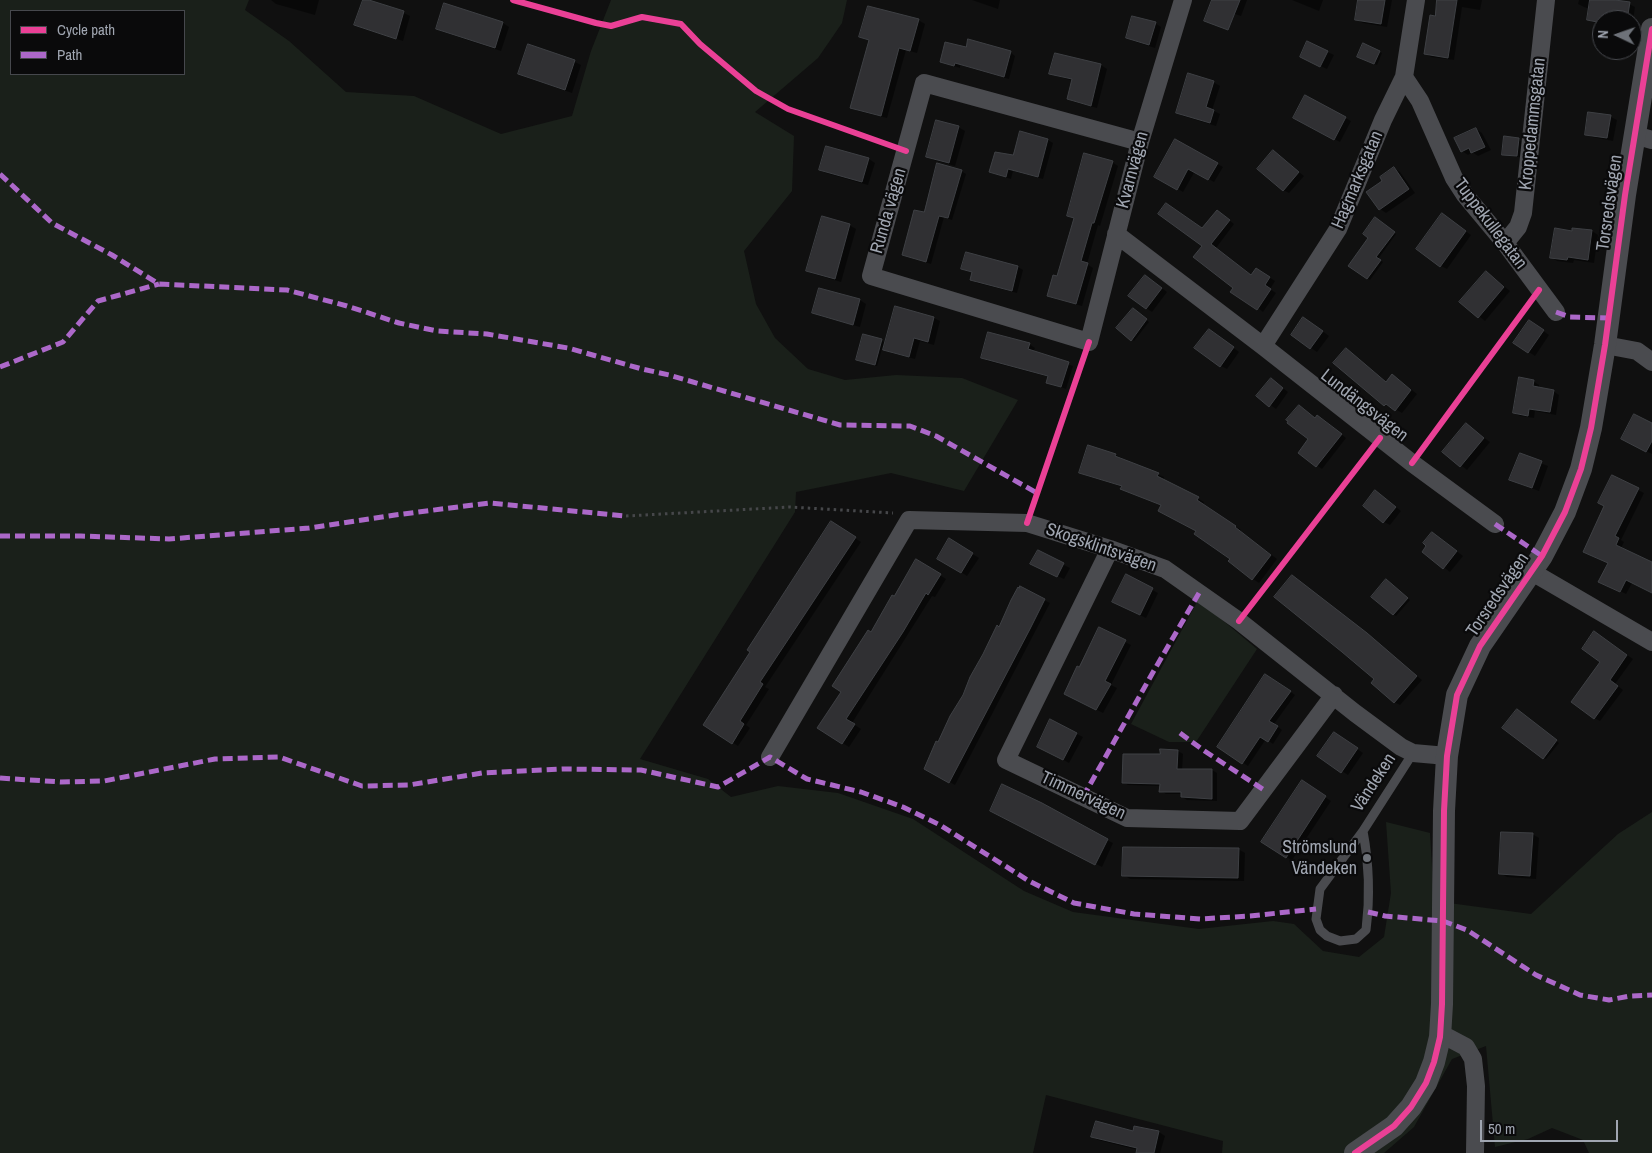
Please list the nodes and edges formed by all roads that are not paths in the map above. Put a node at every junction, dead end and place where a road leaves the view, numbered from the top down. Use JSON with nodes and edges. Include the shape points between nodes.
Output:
{"nodes":[{"id":1,"x":1183,"y":0,"type":"edge"},
{"id":2,"x":1416,"y":0,"type":"edge"},
{"id":3,"x":1546,"y":0,"type":"edge"},
{"id":4,"x":1652,"y":29,"type":"edge"},
{"id":5,"x":1404,"y":77,"type":"junction"},
{"id":6,"x":1644,"y":138,"type":"edge"},
{"id":7,"x":1140,"y":142,"type":"junction"},
{"id":8,"x":1116,"y":234,"type":"junction"},
{"id":9,"x":1505,"y":243,"type":"junction"},
{"id":10,"x":1556,"y":312,"type":"dead end"},
{"id":11,"x":1089,"y":342,"type":"joint"},
{"id":12,"x":1606,"y":345,"type":"junction"},
{"id":13,"x":1263,"y":346,"type":"junction"},
{"id":14,"x":1652,"y":362,"type":"edge"},
{"id":15,"x":1495,"y":524,"type":"dead end"},
{"id":16,"x":1110,"y":549,"type":"junction"},
{"id":17,"x":1532,"y":572,"type":"junction"},
{"id":18,"x":1652,"y":642,"type":"edge"},
{"id":19,"x":1334,"y":695,"type":"junction"},
{"id":20,"x":1413,"y":752,"type":"junction"},
{"id":21,"x":1448,"y":756,"type":"junction"},
{"id":22,"x":770,"y":757,"type":"dead end"},
{"id":23,"x":1363,"y":831,"type":"junction"},
{"id":24,"x":1440,"y":1037,"type":"junction"},
{"id":25,"x":1355,"y":1153,"type":"edge"},
{"id":26,"x":1475,"y":1153,"type":"edge"}],
"edges":[{"from":1,"to":7,"type":"street","name":"Kvarnvägen"},
{"from":2,"to":5,"type":"street","name":"Hagmarksgatan"},
{"from":3,"to":9,"type":"street","name":"Kroppedammsgatan","via":[[1523,213],[1518,227]]},
{"from":4,"to":6,"type":"street","name":"Torsredsvägen"},
{"from":5,"to":9,"type":"street","name":"Tuppekullegatan","via":[[1420,101],[1454,178]]},
{"from":5,"to":13,"type":"street","name":"Hagmarksgatan","via":[[1338,229]]},
{"from":6,"to":12,"type":"street","name":"Torsredsvägen","via":[[1625,195]]},
{"from":7,"to":8,"type":"street","name":"Kvarnvägen"},
{"from":7,"to":11,"type":"street","name":"Runda vägen","via":[[924,83],[871,276]]},
{"from":8,"to":11,"type":"street","name":"Kvarnvägen"},
{"from":8,"to":13,"type":"street","name":"Lundängsvägen"},
{"from":9,"to":10,"type":"street","name":"Tuppekullegatan"},
{"from":12,"to":14,"type":"street","via":[[1637,352]]},
{"from":12,"to":17,"type":"street","name":"Torsredsvägen","via":[[1581,469],[1565,512]]},
{"from":13,"to":15,"type":"street","name":"Lundängsvägen"},
{"from":16,"to":19,"type":"street","name":"Skogsklintsvägen","via":[[1166,570],[1240,621]]},
{"from":16,"to":19,"type":"street","name":"Timmervägen","via":[[1006,760],[1127,818],[1240,821]]},
{"from":16,"to":22,"type":"street","name":"Skogsklintsvägen","via":[[1026,523],[909,520]]},
{"from":17,"to":18,"type":"street"},
{"from":17,"to":21,"type":"street","name":"Torsredsvägen","via":[[1480,646],[1467,673],[1458,695]]},
{"from":19,"to":20,"type":"street","name":"Skogsklintsvägen","via":[[1401,747]]},
{"from":20,"to":21,"type":"street","name":"Skogsklintsvägen"},
{"from":20,"to":23,"type":"lane","name":"Vändeken"},
{"from":21,"to":24,"type":"street","name":"Torsredsvägen"},
{"from":23,"to":23,"type":"lane","name":"Vändeken","via":[[1320,890],[1316,919],[1320,930],[1340,941],[1356,939],[1366,930],[1367,858]]},
{"from":24,"to":25,"type":"street","name":"Torsredsvägen","via":[[1426,1083],[1411,1107],[1394,1126]]},
{"from":24,"to":26,"type":"street","via":[[1466,1047],[1474,1059]]}]}
